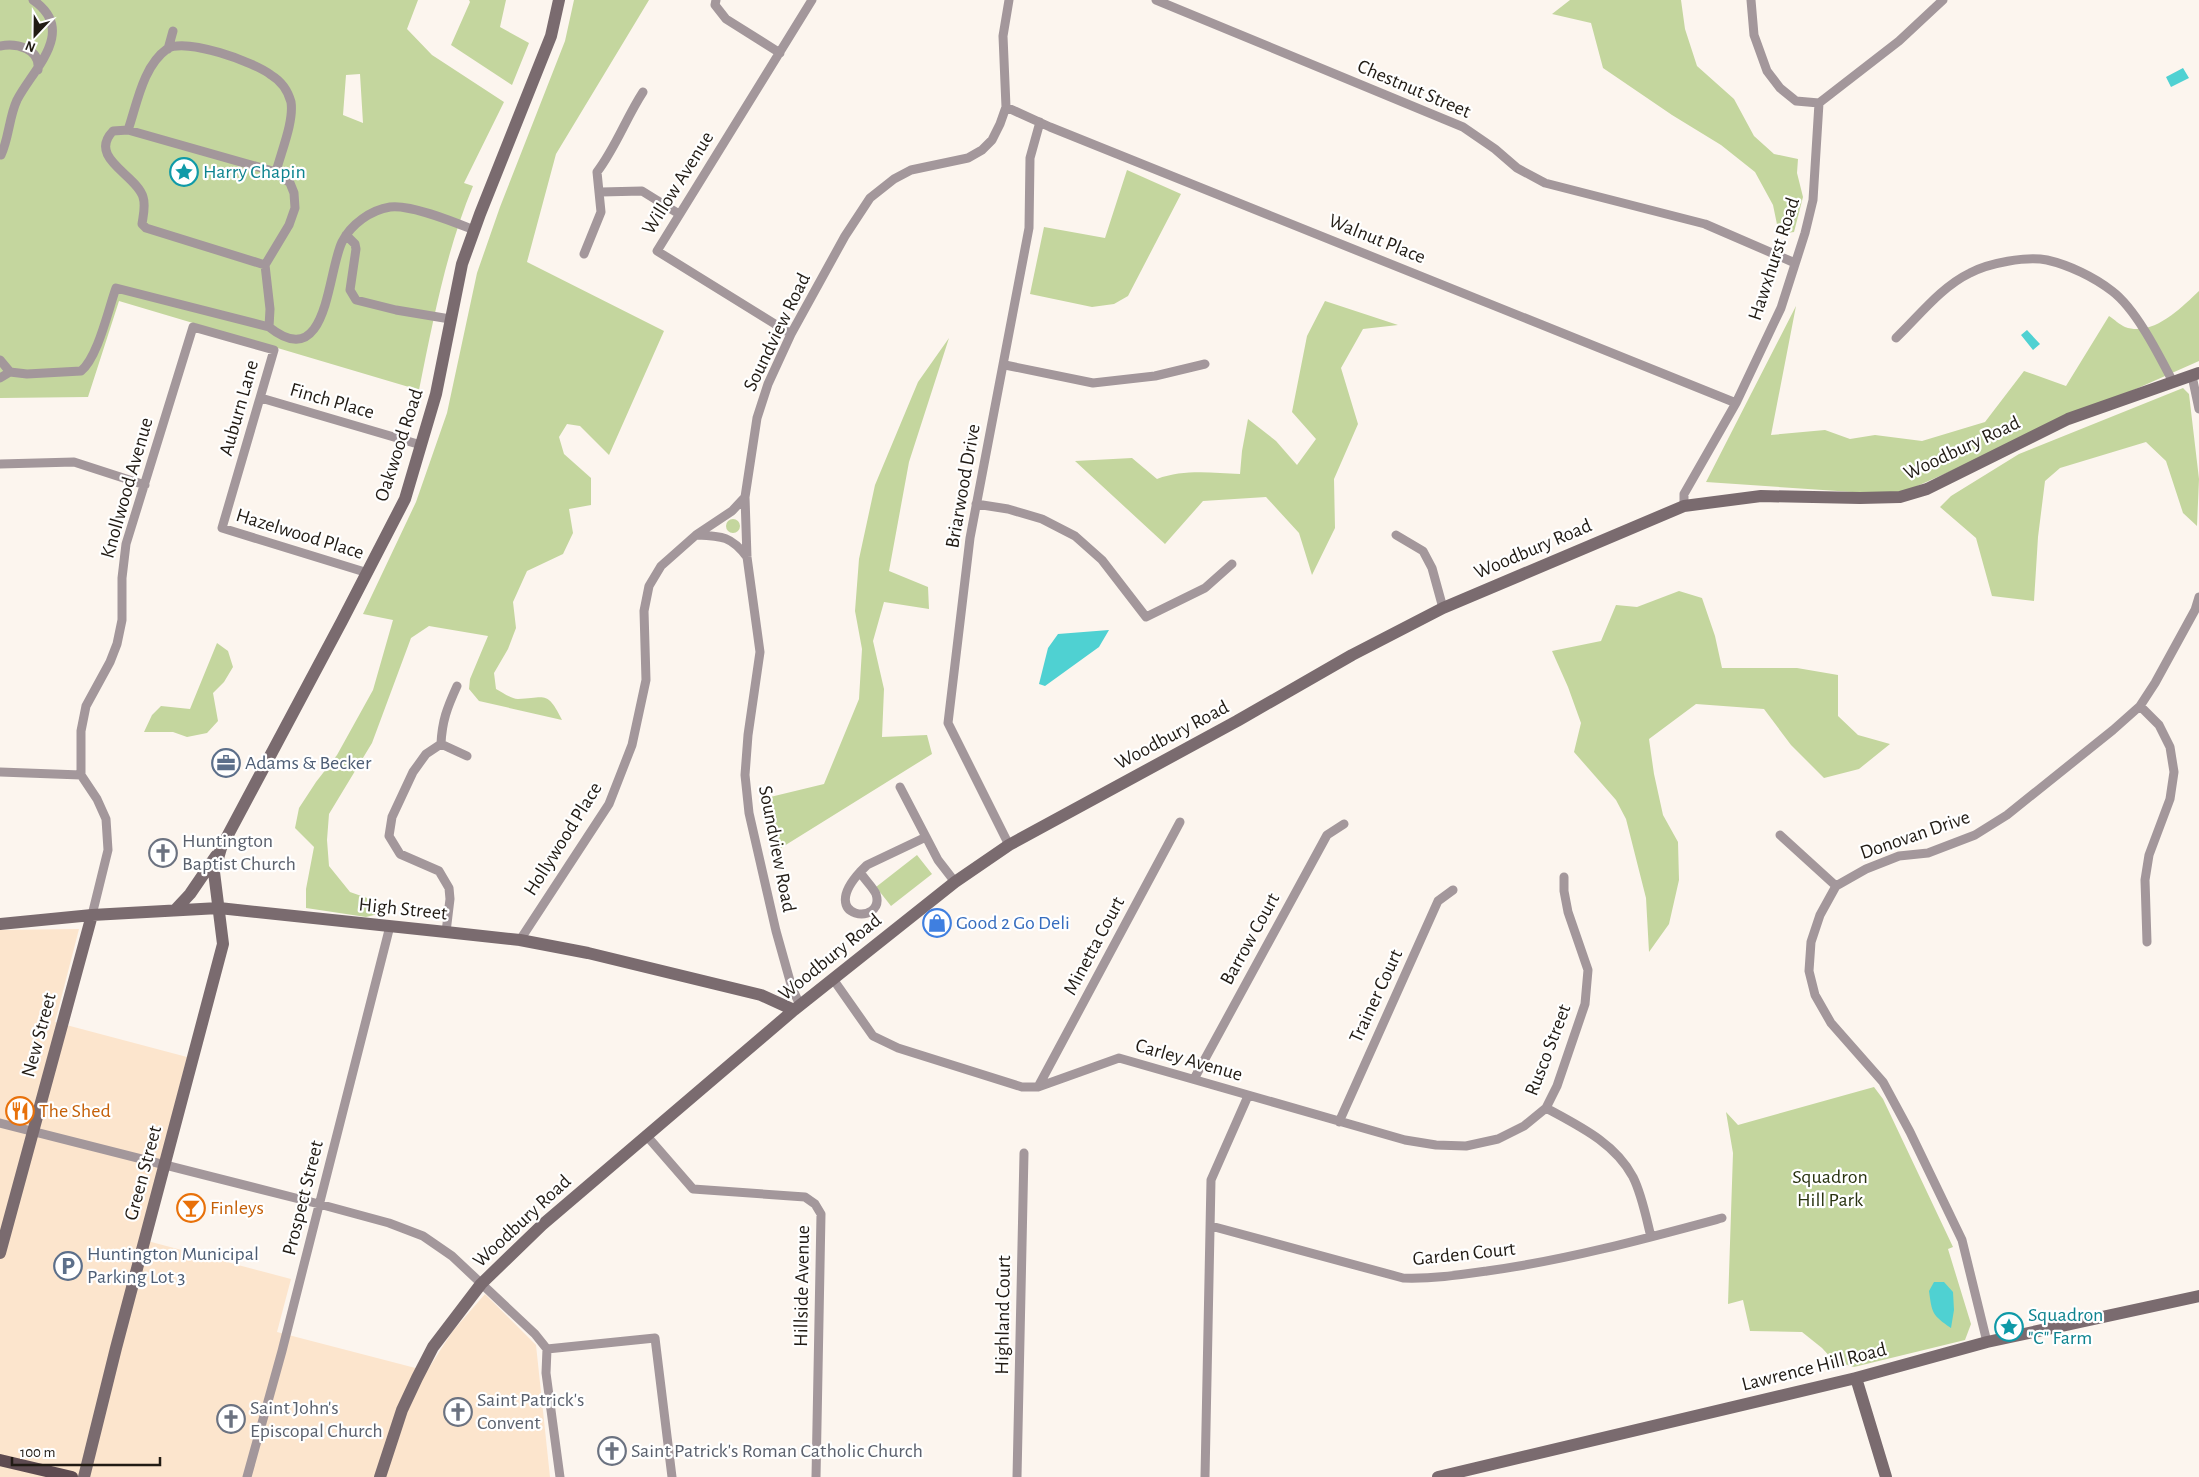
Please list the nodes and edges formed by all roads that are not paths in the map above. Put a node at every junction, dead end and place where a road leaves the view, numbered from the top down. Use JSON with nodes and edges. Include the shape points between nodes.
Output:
{"nodes":[{"id":1,"x":33,"y":0,"type":"edge"},
{"id":2,"x":559,"y":0,"type":"edge"},
{"id":3,"x":716,"y":0,"type":"edge"},
{"id":4,"x":812,"y":0,"type":"edge"},
{"id":5,"x":1009,"y":0,"type":"edge"},
{"id":6,"x":1156,"y":0,"type":"edge"},
{"id":7,"x":1751,"y":0,"type":"edge"},
{"id":8,"x":1943,"y":0,"type":"edge"},
{"id":9,"x":173,"y":31,"type":"dead end"},
{"id":10,"x":0,"y":46,"type":"edge"},
{"id":11,"x":168,"y":49,"type":"junction"},
{"id":12,"x":780,"y":53,"type":"junction"},
{"id":13,"x":38,"y":71,"type":"junction"},
{"id":14,"x":642,"y":92,"type":"dead end"},
{"id":15,"x":1819,"y":103,"type":"junction"},
{"id":16,"x":1006,"y":107,"type":"junction"},
{"id":17,"x":1040,"y":122,"type":"junction"},
{"id":18,"x":128,"y":130,"type":"junction"},
{"id":19,"x":0,"y":155,"type":"edge"},
{"id":20,"x":276,"y":172,"type":"junction"},
{"id":21,"x":601,"y":192,"type":"junction"},
{"id":22,"x":679,"y":214,"type":"junction"},
{"id":23,"x":474,"y":230,"type":"junction"},
{"id":24,"x":346,"y":235,"type":"junction"},
{"id":25,"x":584,"y":254,"type":"dead end"},
{"id":26,"x":1795,"y":263,"type":"junction"},
{"id":27,"x":266,"y":265,"type":"junction"},
{"id":28,"x":450,"y":319,"type":"junction"},
{"id":29,"x":192,"y":327,"type":"joint"},
{"id":30,"x":269,"y":327,"type":"junction"},
{"id":31,"x":791,"y":334,"type":"junction"},
{"id":32,"x":1896,"y":338,"type":"dead end"},
{"id":33,"x":0,"y":360,"type":"edge"},
{"id":34,"x":1205,"y":364,"type":"dead end"},
{"id":35,"x":1005,"y":365,"type":"junction"},
{"id":36,"x":10,"y":372,"type":"junction"},
{"id":37,"x":2195,"y":374,"type":"edge"},
{"id":38,"x":0,"y":378,"type":"edge"},
{"id":39,"x":2173,"y":382,"type":"junction"},
{"id":40,"x":260,"y":398,"type":"junction"},
{"id":41,"x":1736,"y":403,"type":"junction"},
{"id":42,"x":2199,"y":409,"type":"edge"},
{"id":43,"x":422,"y":446,"type":"junction"},
{"id":44,"x":0,"y":464,"type":"edge"},
{"id":45,"x":145,"y":485,"type":"junction"},
{"id":46,"x":745,"y":497,"type":"junction"},
{"id":47,"x":976,"y":504,"type":"junction"},
{"id":48,"x":1684,"y":506,"type":"junction"},
{"id":49,"x":222,"y":528,"type":"joint"},
{"id":50,"x":696,"y":535,"type":"junction"},
{"id":51,"x":1396,"y":535,"type":"dead end"},
{"id":52,"x":747,"y":557,"type":"junction"},
{"id":53,"x":1232,"y":564,"type":"dead end"},
{"id":54,"x":368,"y":573,"type":"junction"},
{"id":55,"x":2199,"y":597,"type":"edge"},
{"id":56,"x":1443,"y":608,"type":"junction"},
{"id":57,"x":457,"y":686,"type":"dead end"},
{"id":58,"x":2140,"y":706,"type":"junction"},
{"id":59,"x":441,"y":744,"type":"junction"},
{"id":60,"x":467,"y":756,"type":"dead end"},
{"id":61,"x":0,"y":772,"type":"edge"},
{"id":62,"x":81,"y":775,"type":"junction"},
{"id":63,"x":900,"y":787,"type":"dead end"},
{"id":64,"x":1180,"y":822,"type":"dead end"},
{"id":65,"x":1344,"y":824,"type":"dead end"},
{"id":66,"x":1780,"y":835,"type":"dead end"},
{"id":67,"x":926,"y":837,"type":"junction"},
{"id":68,"x":1009,"y":845,"type":"junction"},
{"id":69,"x":221,"y":848,"type":"junction"},
{"id":70,"x":860,"y":872,"type":"junction"},
{"id":71,"x":1564,"y":876,"type":"dead end"},
{"id":72,"x":954,"y":882,"type":"junction"},
{"id":73,"x":1836,"y":886,"type":"junction"},
{"id":74,"x":1453,"y":890,"type":"dead end"},
{"id":75,"x":219,"y":908,"type":"junction"},
{"id":76,"x":176,"y":909,"type":"junction"},
{"id":77,"x":92,"y":915,"type":"junction"},
{"id":78,"x":0,"y":924,"type":"edge"},
{"id":79,"x":390,"y":926,"type":"junction"},
{"id":80,"x":446,"y":932,"type":"junction"},
{"id":81,"x":520,"y":940,"type":"junction"},
{"id":82,"x":2147,"y":942,"type":"dead end"},
{"id":83,"x":833,"y":980,"type":"junction"},
{"id":84,"x":797,"y":1007,"type":"junction"},
{"id":85,"x":1194,"y":1079,"type":"junction"},
{"id":86,"x":1038,"y":1087,"type":"junction"},
{"id":87,"x":1248,"y":1096,"type":"junction"},
{"id":88,"x":1546,"y":1108,"type":"junction"},
{"id":89,"x":1339,"y":1122,"type":"junction"},
{"id":90,"x":0,"y":1123,"type":"edge"},
{"id":91,"x":33,"y":1131,"type":"junction"},
{"id":92,"x":646,"y":1135,"type":"junction"},
{"id":93,"x":1024,"y":1153,"type":"dead end"},
{"id":94,"x":166,"y":1164,"type":"junction"},
{"id":95,"x":319,"y":1204,"type":"junction"},
{"id":96,"x":1722,"y":1218,"type":"dead end"},
{"id":97,"x":1211,"y":1226,"type":"junction"},
{"id":98,"x":1651,"y":1237,"type":"junction"},
{"id":99,"x":0,"y":1253,"type":"edge"},
{"id":100,"x":481,"y":1284,"type":"junction"},
{"id":101,"x":2199,"y":1296,"type":"edge"},
{"id":102,"x":1987,"y":1342,"type":"junction"},
{"id":103,"x":547,"y":1349,"type":"junction"},
{"id":104,"x":1856,"y":1378,"type":"junction"},
{"id":105,"x":0,"y":1460,"type":"edge"},
{"id":106,"x":72,"y":1477,"type":"edge"},
{"id":107,"x":84,"y":1477,"type":"edge"},
{"id":108,"x":247,"y":1477,"type":"edge"},
{"id":109,"x":380,"y":1477,"type":"edge"},
{"id":110,"x":560,"y":1477,"type":"edge"},
{"id":111,"x":672,"y":1477,"type":"edge"},
{"id":112,"x":816,"y":1477,"type":"edge"},
{"id":113,"x":1017,"y":1477,"type":"edge"},
{"id":114,"x":1205,"y":1477,"type":"edge"},
{"id":115,"x":1438,"y":1477,"type":"edge"},
{"id":116,"x":1886,"y":1477,"type":"edge"}],
"edges":[{"from":1,"to":13,"type":"street","via":[[44,9],[51,27],[50,48]]},
{"from":2,"to":23,"type":"main road","name":"Oakwood Road","via":[[551,36]]},
{"from":3,"to":12,"type":"street","via":[[726,19]]},
{"from":4,"to":12,"type":"street","name":"Willow Avenue"},
{"from":5,"to":16,"type":"street","name":"Soundview Road","via":[[1003,36]]},
{"from":6,"to":26,"type":"street","name":"Chestnut Street","via":[[1463,127],[1517,168],[1545,183],[1705,224]]},
{"from":7,"to":15,"type":"street","via":[[1754,35],[1766,71],[1796,100]]},
{"from":8,"to":15,"type":"street","via":[[1899,42]]},
{"from":9,"to":11,"type":"street"},
{"from":10,"to":13,"type":"street","via":[[15,44],[25,48],[35,56]]},
{"from":11,"to":18,"type":"street","via":[[150,70]]},
{"from":11,"to":20,"type":"street","via":[[181,46],[232,57],[264,70],[284,87],[290,101],[291,119]]},
{"from":12,"to":22,"type":"street","name":"Willow Avenue"},
{"from":13,"to":19,"type":"street","via":[[18,100]]},
{"from":14,"to":21,"type":"street","via":[[609,156],[597,172]]},
{"from":15,"to":26,"type":"street","name":"Hawxhurst Road","via":[[1813,200]]},
{"from":16,"to":17,"type":"street","name":"Walnut Place"},
{"from":16,"to":31,"type":"street","name":"Soundview Road","via":[[992,140],[982,150],[968,158],[911,170],[870,198]]},
{"from":17,"to":35,"type":"street","name":"Briarwood Drive","via":[[1030,158],[1030,228]]},
{"from":17,"to":41,"type":"street","name":"Walnut Place"},
{"from":18,"to":20,"type":"street"},
{"from":18,"to":27,"type":"street","via":[[113,131],[106,142],[106,151],[114,166],[140,189],[145,204],[140,227]]},
{"from":20,"to":27,"type":"street","via":[[290,183],[295,208],[290,224]]},
{"from":21,"to":22,"type":"street","via":[[642,191]]},
{"from":21,"to":25,"type":"street","via":[[601,212]]},
{"from":22,"to":31,"type":"street","name":"Willow Avenue","via":[[657,251]]},
{"from":23,"to":24,"type":"street","via":[[400,207],[378,210]]},
{"from":23,"to":28,"type":"main road","name":"Oakwood Road","via":[[462,264]]},
{"from":24,"to":28,"type":"street","via":[[356,249],[350,290],[356,300]]},
{"from":24,"to":30,"type":"street","via":[[339,249],[326,302],[312,332],[300,339],[286,339]]},
{"from":26,"to":41,"type":"street","name":"Hawxhurst Road","via":[[1781,308]]},
{"from":27,"to":30,"type":"street"},
{"from":28,"to":43,"type":"main road","name":"Oakwood Road"},
{"from":29,"to":40,"type":"street","name":"Auburn Lane","via":[[274,350]]},
{"from":29,"to":45,"type":"street","name":"Knollwood Avenue"},
{"from":30,"to":36,"type":"street","via":[[113,287],[95,351],[81,371]]},
{"from":31,"to":46,"type":"street","name":"Soundview Road","via":[[768,384],[757,418]]},
{"from":32,"to":39,"type":"street","via":[[1947,288],[1970,272],[2007,261],[2046,260],[2083,273],[2113,291],[2136,318]]},
{"from":33,"to":36,"type":"street"},
{"from":34,"to":35,"type":"street","via":[[1155,376],[1093,382]]},
{"from":35,"to":47,"type":"street","name":"Briarwood Drive"},
{"from":36,"to":38,"type":"street"},
{"from":37,"to":39,"type":"main road","name":"Woodbury Road"},
{"from":37,"to":42,"type":"street"},
{"from":39,"to":48,"type":"main road","name":"Woodbury Road","via":[[2068,419],[1927,489],[1900,497],[1761,496]]},
{"from":40,"to":43,"type":"street","name":"Finch Place"},
{"from":40,"to":49,"type":"street","name":"Auburn Lane"},
{"from":41,"to":48,"type":"street","name":"Hawxhurst Road","via":[[1684,494]]},
{"from":43,"to":54,"type":"main road","name":"Oakwood Road","via":[[405,499]]},
{"from":44,"to":45,"type":"street","via":[[74,462]]},
{"from":45,"to":62,"type":"street","name":"Knollwood Avenue","via":[[126,544],[118,644],[86,706],[81,731]]},
{"from":46,"to":50,"type":"street","name":"Hollywood Place","via":[[732,511]]},
{"from":46,"to":52,"type":"street","name":"Soundview Road"},
{"from":47,"to":53,"type":"street","via":[[1042,519],[1075,536],[1102,560],[1146,617],[1205,588]]},
{"from":47,"to":68,"type":"street","name":"Briarwood Drive","via":[[948,723]]},
{"from":48,"to":56,"type":"main road","name":"Woodbury Road"},
{"from":49,"to":54,"type":"street","name":"Hazelwood Place"},
{"from":50,"to":52,"type":"street","via":[[719,536],[737,544]]},
{"from":50,"to":81,"type":"street","name":"Hollywood Place","via":[[661,566],[649,586],[644,611],[646,657],[643,695],[632,746],[615,790],[591,834]]},
{"from":51,"to":56,"type":"street","via":[[1422,551],[1432,568]]},
{"from":52,"to":84,"type":"street","name":"Soundview Road","via":[[760,652],[745,775],[749,813]]},
{"from":54,"to":69,"type":"main road","name":"Oakwood Road"},
{"from":55,"to":58,"type":"street","name":"Donovan Drive","via":[[2191,618]]},
{"from":56,"to":68,"type":"main road","name":"Woodbury Road"},
{"from":57,"to":59,"type":"street","via":[[444,717]]},
{"from":58,"to":73,"type":"street","name":"Donovan Drive","via":[[2007,815],[1975,834],[1928,853],[1899,856],[1866,868]]},
{"from":58,"to":82,"type":"street","via":[[2158,725],[2170,747],[2174,772],[2170,799],[2148,860],[2145,880]]},
{"from":59,"to":60,"type":"street"},
{"from":59,"to":80,"type":"street","via":[[426,754],[413,772],[392,817],[389,836],[400,854],[439,871],[449,888]]},
{"from":61,"to":62,"type":"street"},
{"from":62,"to":77,"type":"street","via":[[106,819],[108,850]]},
{"from":63,"to":67,"type":"street"},
{"from":64,"to":86,"type":"street","name":"Minetta Court"},
{"from":65,"to":85,"type":"street","name":"Barrow Court","via":[[1327,835]]},
{"from":66,"to":73,"type":"street"},
{"from":67,"to":70,"type":"street"},
{"from":67,"to":72,"type":"street"},
{"from":68,"to":72,"type":"main road","name":"Woodbury Road"},
{"from":69,"to":75,"type":"main road","name":"Oakwood Road","via":[[214,872]]},
{"from":69,"to":76,"type":"main road"},
{"from":70,"to":70,"type":"street","via":[[850,883],[845,900],[847,908],[854,914],[863,915],[874,908],[876,899],[873,889]]},
{"from":71,"to":88,"type":"street","name":"Rusco Street","via":[[1568,912],[1588,970],[1586,1004]]},
{"from":72,"to":83,"type":"main road","name":"Woodbury Road"},
{"from":73,"to":102,"type":"street","via":[[1820,915],[1811,942],[1809,970],[1815,994],[1831,1023],[1883,1082],[1910,1132],[1962,1240]]},
{"from":74,"to":89,"type":"street","name":"Trainer Court","via":[[1438,901]]},
{"from":75,"to":76,"type":"main road","name":"High Street"},
{"from":75,"to":79,"type":"main road","name":"High Street"},
{"from":75,"to":94,"type":"main road","name":"Green Street","via":[[223,944]]},
{"from":76,"to":77,"type":"main road","name":"High Street"},
{"from":77,"to":78,"type":"main road","name":"High Street"},
{"from":77,"to":91,"type":"main road","name":"New Street"},
{"from":79,"to":80,"type":"main road","name":"High Street"},
{"from":79,"to":95,"type":"street","name":"Prospect Street"},
{"from":80,"to":81,"type":"main road","name":"High Street"},
{"from":81,"to":84,"type":"main road","name":"High Street","via":[[664,971]]},
{"from":83,"to":84,"type":"main road","name":"Woodbury Road"},
{"from":83,"to":86,"type":"street","name":"Carley Avenue","via":[[873,1036],[898,1048],[1022,1087]]},
{"from":84,"to":92,"type":"main road","name":"Woodbury Road"},
{"from":85,"to":86,"type":"street","name":"Carley Avenue","via":[[1119,1058]]},
{"from":85,"to":87,"type":"street","name":"Carley Avenue"},
{"from":87,"to":89,"type":"street","name":"Rusco Street"},
{"from":87,"to":97,"type":"street","name":"Carley Avenue","via":[[1211,1180]]},
{"from":88,"to":89,"type":"street","name":"Rusco Street","via":[[1524,1126],[1466,1146],[1406,1140]]},
{"from":88,"to":98,"type":"street","via":[[1599,1139],[1618,1156],[1633,1178]]},
{"from":90,"to":91,"type":"street"},
{"from":91,"to":94,"type":"street"},
{"from":91,"to":99,"type":"main road","name":"New Street"},
{"from":92,"to":100,"type":"main road","name":"Woodbury Road"},
{"from":92,"to":112,"type":"street","name":"Hillside Avenue","via":[[693,1189],[805,1198],[815,1204],[821,1214]]},
{"from":93,"to":113,"type":"street","name":"Highland Court"},
{"from":94,"to":95,"type":"street"},
{"from":94,"to":107,"type":"main road","name":"Green Street"},
{"from":95,"to":100,"type":"street","via":[[423,1236],[452,1256]]},
{"from":95,"to":108,"type":"street","name":"Prospect Street"},
{"from":96,"to":98,"type":"street","name":"Garden Court"},
{"from":97,"to":98,"type":"street","name":"Garden Court","via":[[1403,1278],[1431,1278],[1531,1265]]},
{"from":97,"to":114,"type":"street","name":"Carley Avenue"},
{"from":100,"to":103,"type":"street"},
{"from":100,"to":109,"type":"main road","name":"Woodbury Road","via":[[433,1348],[417,1378],[402,1410]]},
{"from":101,"to":102,"type":"main road","name":"Lawrence Hill Road"},
{"from":102,"to":104,"type":"main road","name":"Lawrence Hill Road"},
{"from":103,"to":110,"type":"street","via":[[546,1373]]},
{"from":103,"to":111,"type":"street","via":[[656,1338]]},
{"from":104,"to":115,"type":"main road","name":"Lawrence Hill Road"},
{"from":104,"to":116,"type":"main road"},
{"from":105,"to":106,"type":"main road"}]}
